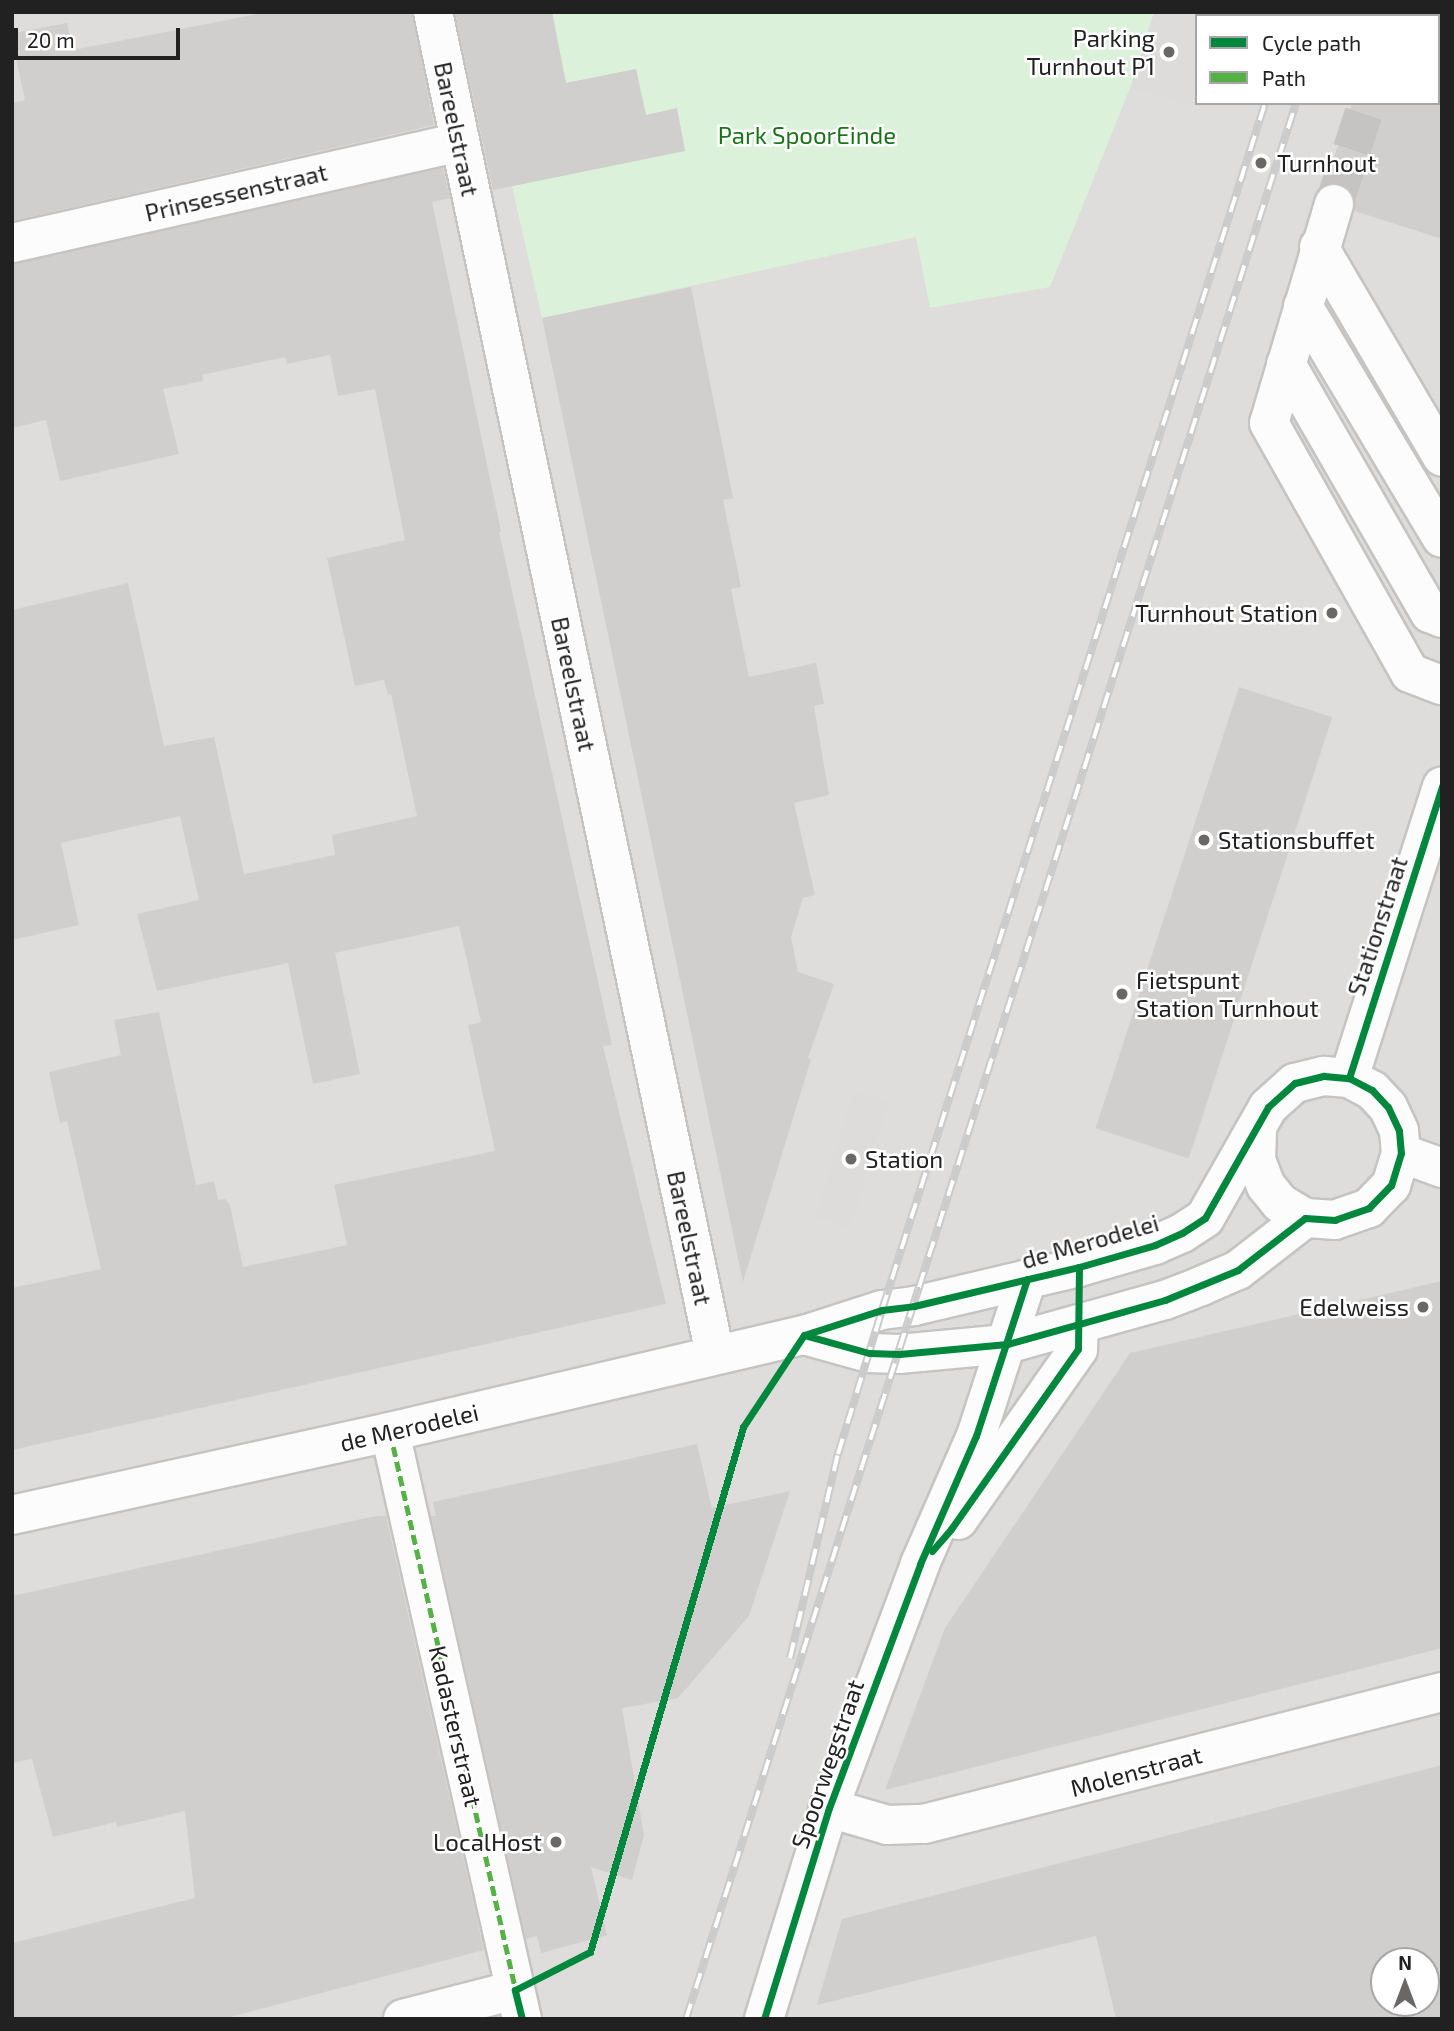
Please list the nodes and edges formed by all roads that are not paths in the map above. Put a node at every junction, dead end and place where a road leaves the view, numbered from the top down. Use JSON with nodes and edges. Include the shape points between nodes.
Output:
{"nodes":[{"id":1,"x":433,"y":12,"type":"edge"},
{"id":2,"x":460,"y":142,"type":"junction"},
{"id":3,"x":1334,"y":204,"type":"tunnel mouth"},
{"id":4,"x":12,"y":243,"type":"edge"},
{"id":5,"x":1319,"y":247,"type":"junction"},
{"id":6,"x":1303,"y":306,"type":"junction"},
{"id":7,"x":1286,"y":365,"type":"junction"},
{"id":8,"x":1442,"y":457,"type":"edge"},
{"id":9,"x":1442,"y":538,"type":"edge"},
{"id":10,"x":1442,"y":618,"type":"edge"},
{"id":11,"x":1442,"y":685,"type":"edge"},
{"id":12,"x":1442,"y":786,"type":"edge"},
{"id":13,"x":1349,"y":1079,"type":"junction"},
{"id":14,"x":1257,"y":1131,"type":"junction"},
{"id":15,"x":1401,"y":1153,"type":"junction"},
{"id":16,"x":1442,"y":1168,"type":"edge"},
{"id":17,"x":1305,"y":1218,"type":"junction"},
{"id":18,"x":1027,"y":1279,"type":"junction"},
{"id":19,"x":1079,"y":1324,"type":"junction"},
{"id":20,"x":804,"y":1335,"type":"junction"},
{"id":21,"x":1007,"y":1344,"type":"junction"},
{"id":22,"x":715,"y":1355,"type":"junction"},
{"id":23,"x":390,"y":1432,"type":"junction"},
{"id":24,"x":12,"y":1515,"type":"edge"},
{"id":25,"x":920,"y":1564,"type":"junction"},
{"id":26,"x":1442,"y":1692,"type":"edge"},
{"id":27,"x":829,"y":1808,"type":"junction"},
{"id":28,"x":519,"y":2004,"type":"edge"},
{"id":29,"x":403,"y":2019,"type":"edge"},
{"id":30,"x":764,"y":2019,"type":"edge"}],
"edges":[{"from":1,"to":2,"type":"street","name":"Bareelstraat"},
{"from":2,"to":4,"type":"street","name":"Prinsessenstraat"},
{"from":2,"to":22,"type":"street","name":"Bareelstraat"},
{"from":3,"to":5,"type":"street"},
{"from":5,"to":6,"type":"street"},
{"from":5,"to":8,"type":"street"},
{"from":6,"to":7,"type":"street"},
{"from":6,"to":9,"type":"street"},
{"from":7,"to":10,"type":"street","via":[[1430,613]]},
{"from":7,"to":11,"type":"street","via":[[1269,422],[1410,673]]},
{"from":12,"to":13,"type":"street","name":"Stationstraat"},
{"from":13,"to":14,"type":"street","name":"de Merodelei","via":[[1324,1076],[1295,1083],[1268,1107]]},
{"from":13,"to":15,"type":"street","via":[[1372,1090],[1388,1107],[1399,1131]]},
{"from":14,"to":17,"type":"street","via":[[1256,1160],[1266,1186],[1280,1203]]},
{"from":14,"to":18,"type":"street","name":"de Merodelei","via":[[1205,1218],[1182,1233],[1143,1249]]},
{"from":15,"to":16,"type":"street"},
{"from":15,"to":17,"type":"street","via":[[1391,1185],[1369,1208],[1335,1220]]},
{"from":17,"to":19,"type":"street","name":"de Merodelei","via":[[1238,1270],[1165,1300]]},
{"from":18,"to":20,"type":"street","name":"de Merodelei","via":[[882,1310]]},
{"from":18,"to":21,"type":"street","name":"Spoorwegstraat"},
{"from":19,"to":21,"type":"street","name":"de Merodelei"},
{"from":19,"to":25,"type":"street","name":"Spoorwegstraat","via":[[1078,1349],[951,1529]]},
{"from":20,"to":21,"type":"street","name":"de Merodelei","via":[[869,1353]]},
{"from":20,"to":22,"type":"street","name":"de Merodelei"},
{"from":21,"to":25,"type":"street","name":"Spoorwegstraat","via":[[976,1436]]},
{"from":22,"to":23,"type":"street","name":"de Merodelei"},
{"from":23,"to":24,"type":"street","name":"de Merodelei"},
{"from":23,"to":28,"type":"street","name":"Kadasterstraat"},
{"from":25,"to":27,"type":"street","name":"Spoorwegstraat"},
{"from":26,"to":27,"type":"street","name":"Molenstraat","via":[[947,1819],[887,1825]]},
{"from":27,"to":30,"type":"street","name":"Spoorwegstraat"},
{"from":28,"to":29,"type":"street"}]}
